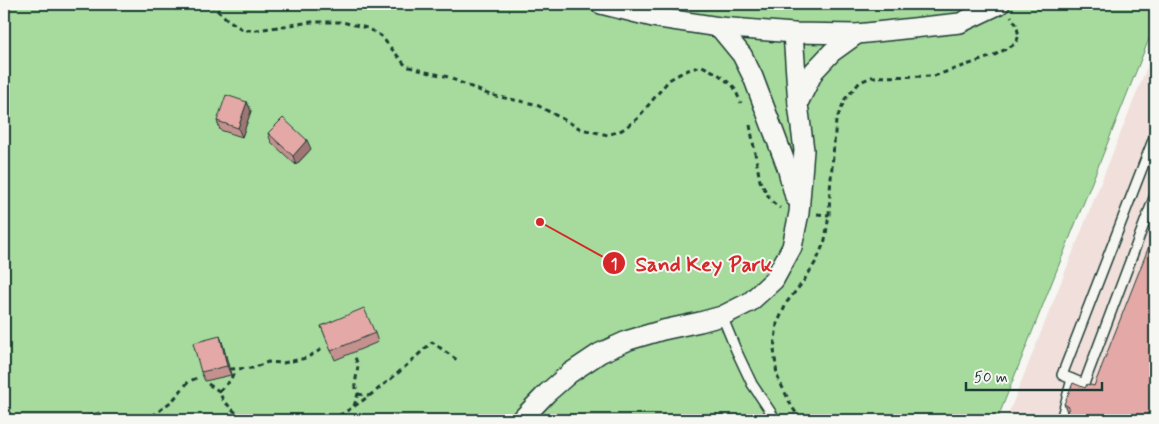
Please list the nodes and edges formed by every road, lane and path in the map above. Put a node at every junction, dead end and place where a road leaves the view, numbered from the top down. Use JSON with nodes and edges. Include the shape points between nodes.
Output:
{"nodes":[{"id":1,"x":210,"y":4,"type":"edge"},
{"id":2,"x":601,"y":4,"type":"edge"},
{"id":3,"x":1004,"y":7,"type":"edge"},
{"id":4,"x":719,"y":27,"type":"junction"},
{"id":5,"x":793,"y":33,"type":"junction"},
{"id":6,"x":857,"y":34,"type":"junction"},
{"id":7,"x":798,"y":104,"type":"junction"},
{"id":8,"x":743,"y":106,"type":"dead end"},
{"id":9,"x":748,"y":121,"type":"dead end"},
{"id":10,"x":1155,"y":135,"type":"edge"},
{"id":11,"x":1153,"y":146,"type":"edge"},
{"id":12,"x":1155,"y":195,"type":"edge"},
{"id":13,"x":799,"y":213,"type":"junction"},
{"id":14,"x":829,"y":215,"type":"junction"},
{"id":15,"x":722,"y":316,"type":"junction"},
{"id":16,"x":324,"y":348,"type":"edge"},
{"id":17,"x":354,"y":354,"type":"dead end"},
{"id":18,"x":456,"y":360,"type":"dead end"},
{"id":19,"x":200,"y":377,"type":"edge"},
{"id":20,"x":1072,"y":379,"type":"junction"},
{"id":21,"x":208,"y":384,"type":"dead end"},
{"id":22,"x":219,"y":391,"type":"junction"},
{"id":23,"x":358,"y":394,"type":"junction"},
{"id":24,"x":369,"y":396,"type":"junction"},
{"id":25,"x":354,"y":406,"type":"junction"},
{"id":26,"x":144,"y":420,"type":"edge"},
{"id":27,"x":236,"y":420,"type":"edge"},
{"id":28,"x":331,"y":420,"type":"edge"},
{"id":29,"x":521,"y":420,"type":"edge"},
{"id":30,"x":776,"y":420,"type":"edge"},
{"id":31,"x":801,"y":420,"type":"edge"},
{"id":32,"x":1061,"y":420,"type":"edge"}],
"edges":[{"from":1,"to":8,"type":"path","via":[[243,30],[311,22],[342,22],[367,28],[381,36],[406,66],[445,76],[490,95],[535,104],[581,129],[608,135],[622,130],[636,119],[669,80],[702,66],[734,87]]},
{"from":2,"to":4,"type":"street","via":[[653,17]]},
{"from":3,"to":6,"type":"street","via":[[960,23]]},
{"from":3,"to":14,"type":"path","via":[[1016,24],[1019,36],[1015,44],[993,56],[934,76],[872,77],[860,82],[845,99],[836,121]]},
{"from":4,"to":5,"type":"street"},
{"from":4,"to":13,"type":"street","via":[[742,55],[754,77],[787,167]]},
{"from":5,"to":6,"type":"street"},
{"from":5,"to":7,"type":"street"},
{"from":6,"to":7,"type":"street","via":[[832,52],[814,71]]},
{"from":7,"to":13,"type":"street","via":[[804,150]]},
{"from":9,"to":13,"type":"path","via":[[760,180],[772,201],[783,211]]},
{"from":10,"to":11,"type":"lane"},
{"from":11,"to":20,"type":"lane","via":[[1062,376]]},
{"from":12,"to":20,"type":"lane","via":[[1084,384]]},
{"from":13,"to":14,"type":"path"},
{"from":13,"to":15,"type":"street","via":[[792,247],[774,280],[750,302]]},
{"from":14,"to":31,"type":"path","via":[[825,240],[817,260],[787,302],[777,324],[774,349],[777,376]]},
{"from":15,"to":29,"type":"street","via":[[629,340],[600,353],[570,373]]},
{"from":15,"to":30,"type":"lane","via":[[752,384]]},
{"from":16,"to":22,"type":"path","via":[[306,358],[231,369],[230,381]]},
{"from":17,"to":23,"type":"path","via":[[358,366],[355,385]]},
{"from":18,"to":24,"type":"path","via":[[432,342]]},
{"from":19,"to":26,"type":"path","via":[[189,381],[167,405]]},
{"from":20,"to":32,"type":"lane"},
{"from":21,"to":22,"type":"path"},
{"from":22,"to":27,"type":"path","via":[[237,414]]},
{"from":23,"to":24,"type":"path"},
{"from":23,"to":25,"type":"path"},
{"from":24,"to":25,"type":"path"},
{"from":25,"to":28,"type":"path"}]}
